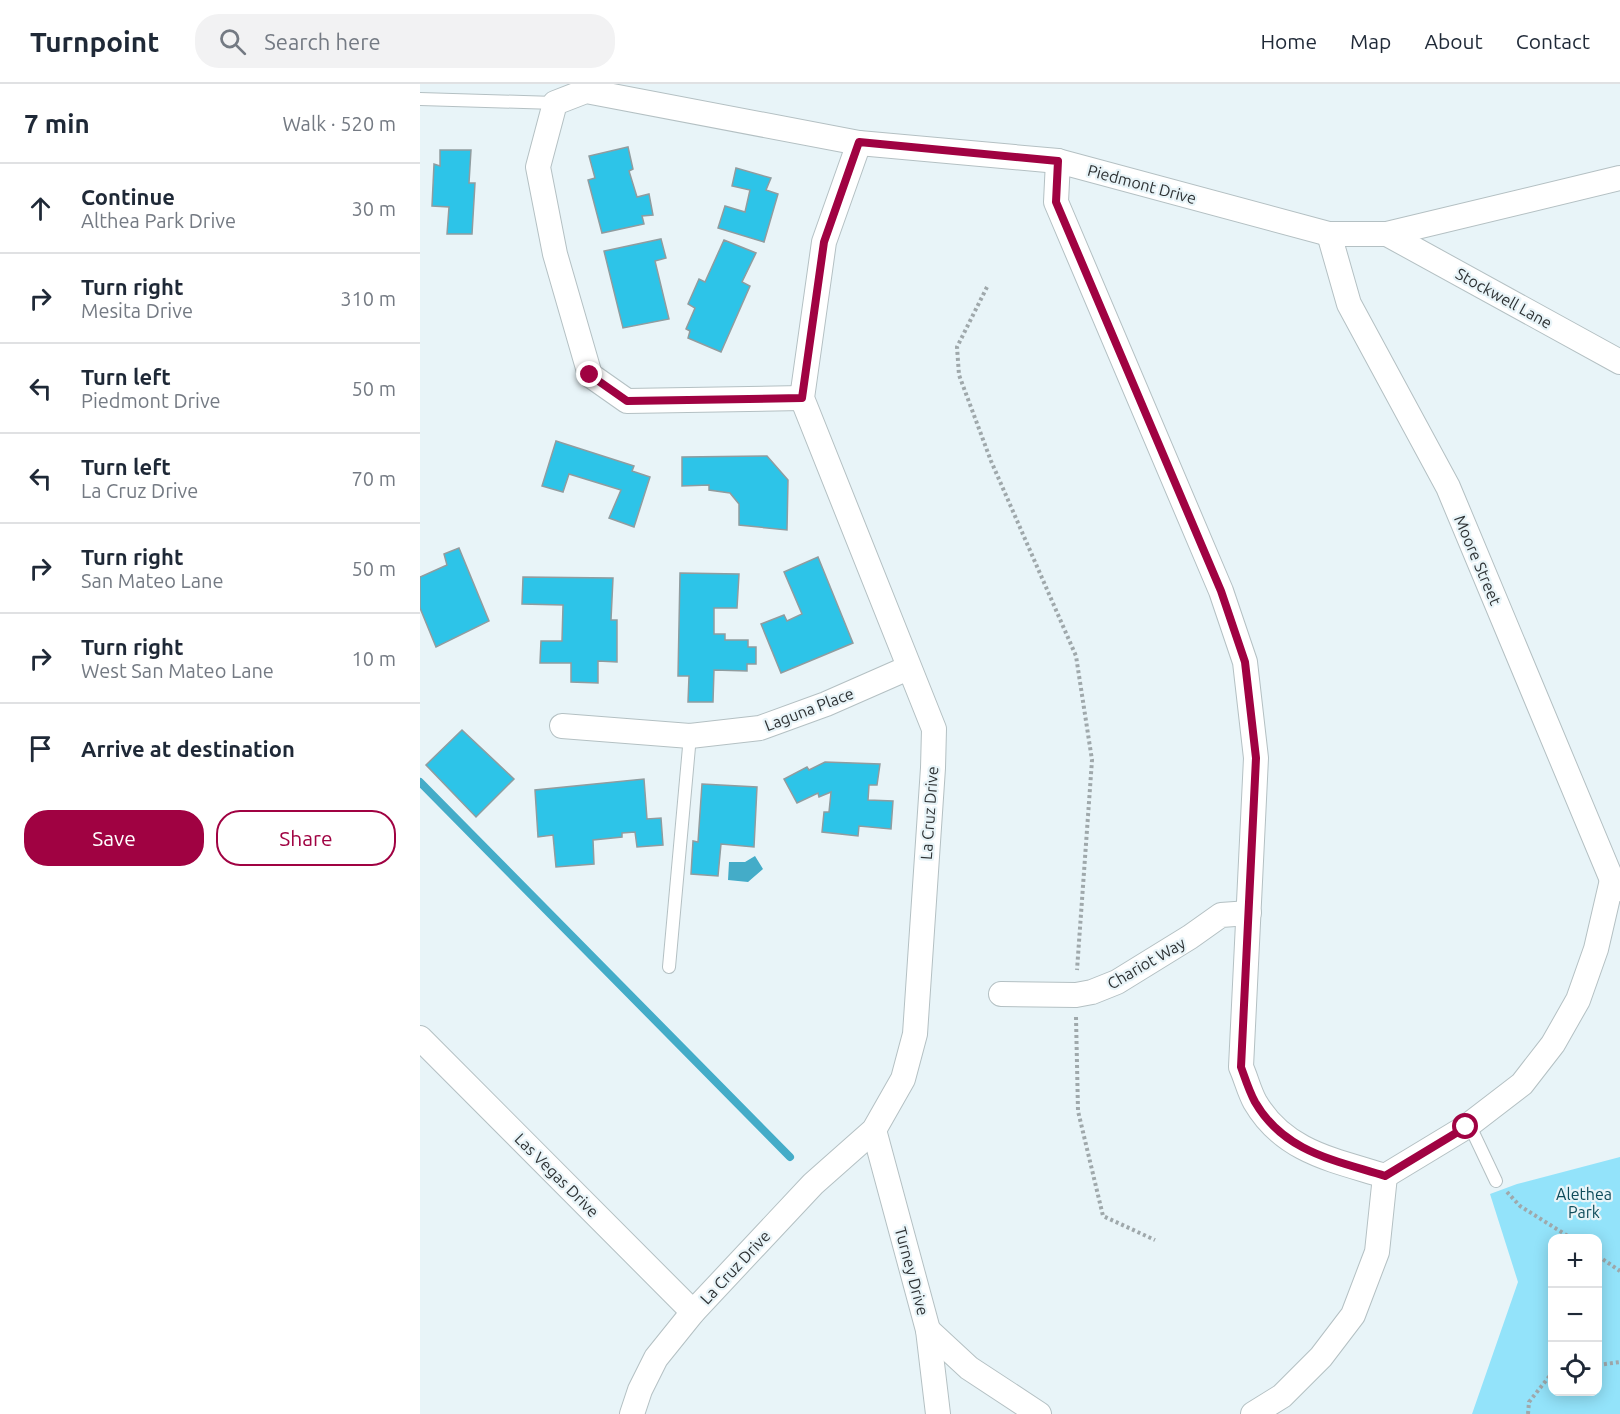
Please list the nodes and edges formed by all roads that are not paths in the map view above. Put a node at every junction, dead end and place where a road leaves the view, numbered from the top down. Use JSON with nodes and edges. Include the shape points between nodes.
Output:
{"nodes":[{"id":1,"x":420,"y":99,"type":"edge"},
{"id":2,"x":555,"y":103,"type":"junction"},
{"id":3,"x":859,"y":142,"type":"junction"},
{"id":4,"x":1058,"y":161,"type":"junction"},
{"id":5,"x":1620,"y":178,"type":"edge"},
{"id":6,"x":1329,"y":234,"type":"junction"},
{"id":7,"x":1387,"y":234,"type":"junction"},
{"id":8,"x":1620,"y":362,"type":"edge"},
{"id":9,"x":802,"y":398,"type":"junction"},
{"id":10,"x":908,"y":668,"type":"junction"},
{"id":11,"x":562,"y":726,"type":"dead end"},
{"id":12,"x":690,"y":735,"type":"junction"},
{"id":13,"x":1616,"y":885,"type":"edge"},
{"id":14,"x":1249,"y":913,"type":"junction"},
{"id":15,"x":669,"y":967,"type":"dead end"},
{"id":16,"x":1000,"y":994,"type":"dead end"},
{"id":17,"x":420,"y":1038,"type":"edge"},
{"id":18,"x":1469,"y":1124,"type":"junction"},
{"id":19,"x":874,"y":1130,"type":"junction"},
{"id":20,"x":1385,"y":1176,"type":"junction"},
{"id":21,"x":1496,"y":1181,"type":"road end"},
{"id":22,"x":693,"y":1312,"type":"junction"},
{"id":23,"x":928,"y":1330,"type":"junction"},
{"id":24,"x":632,"y":1414,"type":"edge"},
{"id":25,"x":938,"y":1414,"type":"edge"},
{"id":26,"x":1039,"y":1414,"type":"edge"},
{"id":27,"x":1253,"y":1414,"type":"edge"}],
"edges":[{"from":1,"to":2,"type":"lane"},
{"from":2,"to":3,"type":"street","name":"Piedmont Drive","via":[[586,91]]},
{"from":2,"to":9,"type":"street","via":[[538,167],[555,254],[590,375],[627,401]]},
{"from":3,"to":4,"type":"street","name":"Piedmont Drive"},
{"from":3,"to":9,"type":"street","name":"La Cruz Drive","via":[[824,242]]},
{"from":4,"to":6,"type":"street","name":"Piedmont Drive"},
{"from":4,"to":14,"type":"street","via":[[1056,202],[1221,591],[1245,662],[1256,758]]},
{"from":5,"to":7,"type":"street","name":"Piedmont Drive"},
{"from":6,"to":7,"type":"street","name":"Piedmont Drive"},
{"from":6,"to":13,"type":"street","name":"Moore Street","via":[[1349,304],[1448,487]]},
{"from":7,"to":8,"type":"street","name":"Stockwell Lane"},
{"from":9,"to":10,"type":"street","name":"La Cruz Drive"},
{"from":10,"to":12,"type":"street","name":"Laguna Place","via":[[826,705],[760,728]]},
{"from":10,"to":19,"type":"street","name":"La Cruz Drive","via":[[934,729],[915,1034],[903,1079]]},
{"from":11,"to":12,"type":"street","name":"Laguna Place"},
{"from":12,"to":15,"type":"lane"},
{"from":13,"to":18,"type":"street","via":[[1578,1000],[1553,1044],[1522,1084]]},
{"from":14,"to":16,"type":"street","name":"Chariot Way","via":[[1221,915],[1117,982],[1092,992]]},
{"from":14,"to":20,"type":"street","via":[[1241,1067],[1254,1101],[1272,1126],[1295,1144]]},
{"from":17,"to":22,"type":"street","name":"Las Vegas Drive"},
{"from":18,"to":20,"type":"street"},
{"from":18,"to":21,"type":"lane"},
{"from":19,"to":22,"type":"street","name":"La Cruz Drive","via":[[813,1184]]},
{"from":19,"to":23,"type":"street","name":"Turney Drive"},
{"from":20,"to":27,"type":"street","via":[[1377,1252],[1353,1315],[1321,1357],[1282,1396]]},
{"from":22,"to":24,"type":"street","name":"La Cruz Drive","via":[[656,1358]]},
{"from":23,"to":25,"type":"street","name":"Turney Drive"},
{"from":23,"to":26,"type":"street","via":[[969,1368]]}]}
